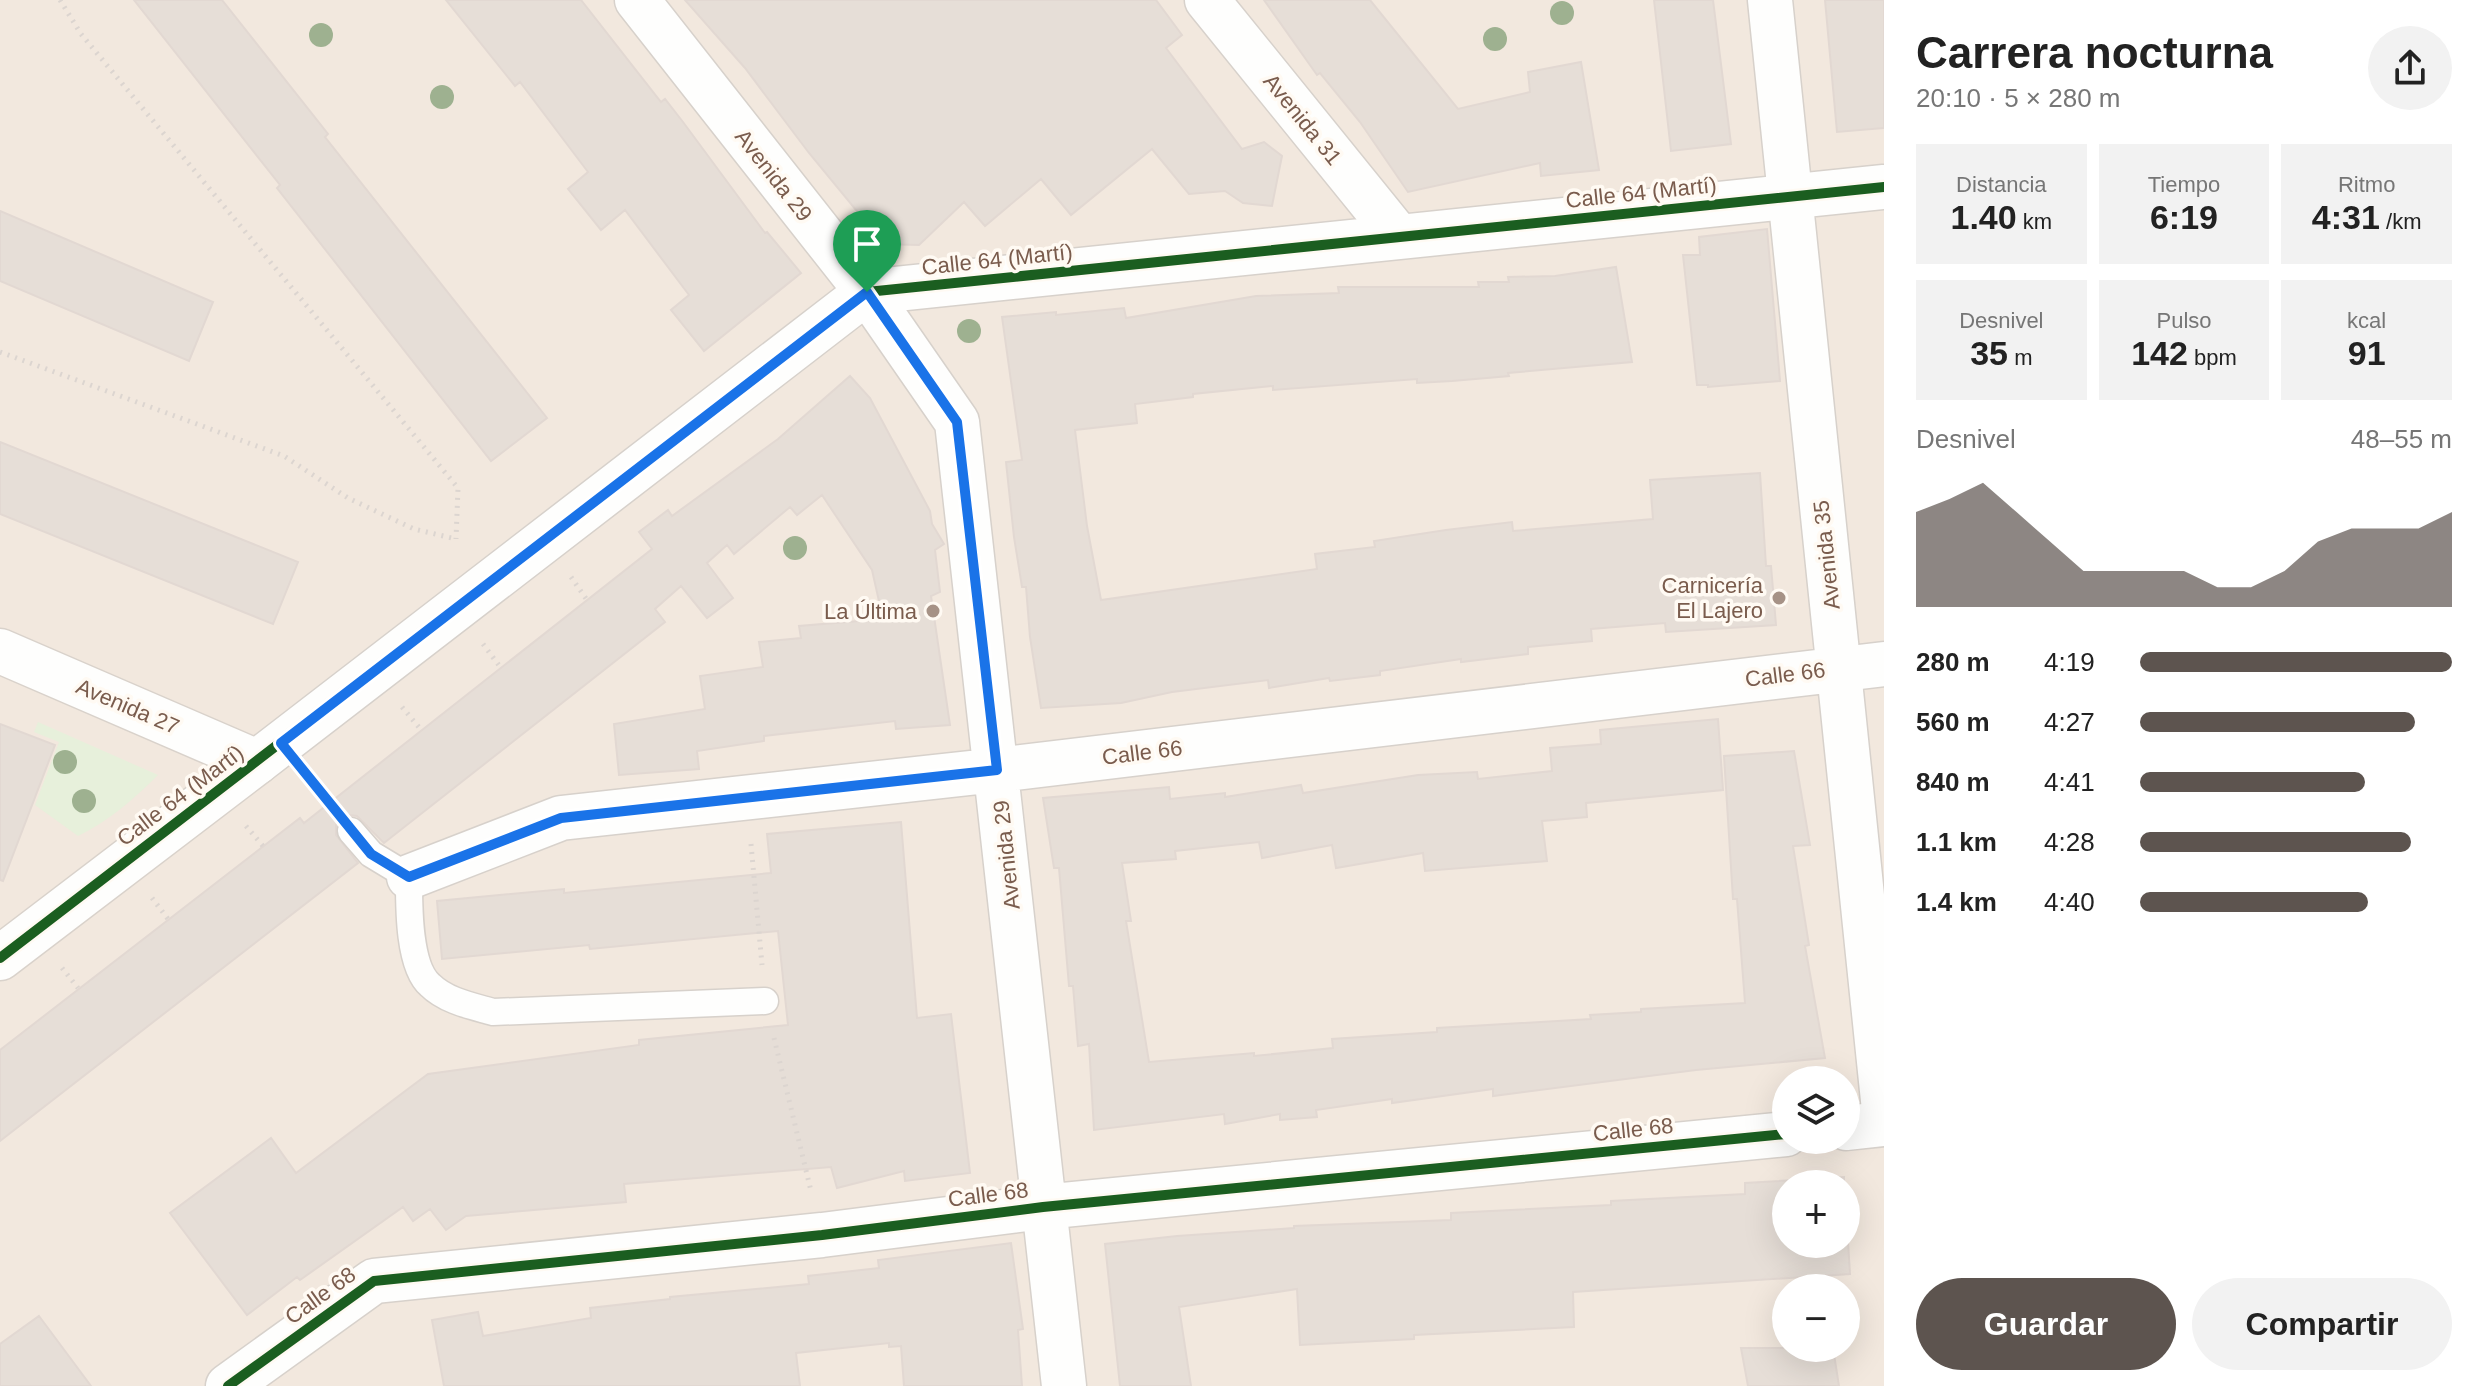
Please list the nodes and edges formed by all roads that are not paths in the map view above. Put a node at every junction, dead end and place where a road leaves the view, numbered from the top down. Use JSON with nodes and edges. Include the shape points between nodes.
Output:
{"nodes":[{"id":1,"x":637,"y":0,"type":"edge"},
{"id":2,"x":1207,"y":0,"type":"edge"},
{"id":3,"x":1770,"y":0,"type":"edge"},
{"id":4,"x":1884,"y":187,"type":"edge"},
{"id":5,"x":1790,"y":197,"type":"junction"},
{"id":6,"x":1399,"y":237,"type":"junction"},
{"id":7,"x":867,"y":292,"type":"junction"},
{"id":8,"x":0,"y":651,"type":"edge"},
{"id":9,"x":1884,"y":664,"type":"edge"},
{"id":10,"x":1838,"y":668,"type":"junction"},
{"id":11,"x":269,"y":752,"type":"junction"},
{"id":12,"x":997,"y":770,"type":"junction"},
{"id":13,"x":351,"y":831,"type":"road end"},
{"id":14,"x":409,"y":877,"type":"junction"},
{"id":15,"x":0,"y":958,"type":"edge"},
{"id":16,"x":765,"y":1001,"type":"dead end"},
{"id":17,"x":1884,"y":1110,"type":"edge"},
{"id":18,"x":1884,"y":1124,"type":"edge"},
{"id":19,"x":1860,"y":1127,"type":"edge"},
{"id":20,"x":1772,"y":1135,"type":"edge"},
{"id":21,"x":1043,"y":1207,"type":"junction"},
{"id":22,"x":228,"y":1386,"type":"edge"},
{"id":23,"x":1064,"y":1386,"type":"edge"}],
"edges":[{"from":1,"to":7,"type":"street","name":"Avenida 29"},
{"from":2,"to":6,"type":"street","name":"Avenida 31"},
{"from":3,"to":5,"type":"street","name":"Avenida 35"},
{"from":4,"to":5,"type":"street","name":"Calle 64 (Martí)"},
{"from":5,"to":6,"type":"street","name":"Calle 64 (Martí)"},
{"from":5,"to":10,"type":"street","name":"Avenida 35"},
{"from":6,"to":7,"type":"street","name":"Calle 64 (Martí)"},
{"from":7,"to":11,"type":"street","name":"Calle 64 (Martí)"},
{"from":7,"to":12,"type":"street","name":"Avenida 29","via":[[957,422]]},
{"from":8,"to":11,"type":"street","name":"Avenida 27"},
{"from":9,"to":10,"type":"street","name":"Calle 66"},
{"from":10,"to":12,"type":"street","name":"Calle 66"},
{"from":10,"to":17,"type":"street","name":"Avenida 35"},
{"from":11,"to":15,"type":"street","name":"Calle 64 (Martí)"},
{"from":12,"to":14,"type":"street","name":"Calle 66","via":[[561,818]]},
{"from":12,"to":21,"type":"street","name":"Avenida 29"},
{"from":13,"to":14,"type":"lane","via":[[371,854]]},
{"from":14,"to":16,"type":"lane","via":[[416,958],[428,984],[457,1002],[493,1012]]},
{"from":18,"to":19,"type":"street"},
{"from":20,"to":21,"type":"street","name":"Calle 68"},
{"from":21,"to":22,"type":"street","name":"Calle 68","via":[[374,1281]]},
{"from":21,"to":23,"type":"street","name":"Avenida 29"}]}
